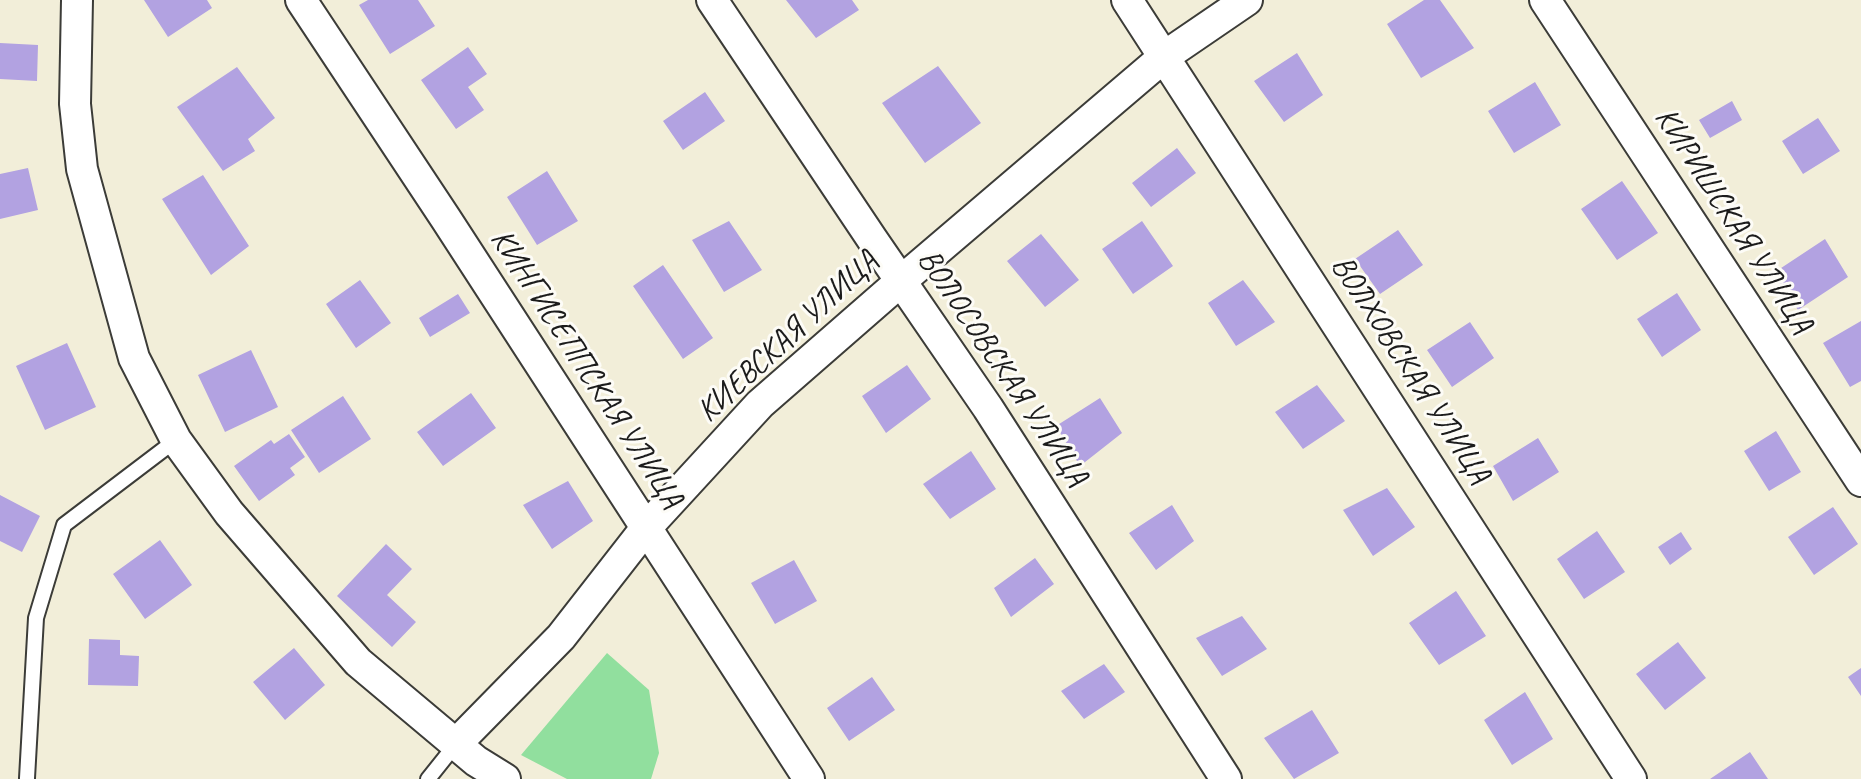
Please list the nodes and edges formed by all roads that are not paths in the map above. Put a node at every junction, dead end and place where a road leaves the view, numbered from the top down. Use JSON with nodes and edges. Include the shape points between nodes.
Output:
{"nodes":[{"id":1,"x":77,"y":0,"type":"edge"},
{"id":2,"x":301,"y":0,"type":"edge"},
{"id":3,"x":712,"y":0,"type":"edge"},
{"id":4,"x":1127,"y":0,"type":"edge"},
{"id":5,"x":1247,"y":0,"type":"edge"},
{"id":6,"x":1545,"y":0,"type":"edge"},
{"id":7,"x":1165,"y":56,"type":"junction"},
{"id":8,"x":901,"y":281,"type":"junction"},
{"id":9,"x":176,"y":440,"type":"junction"},
{"id":10,"x":1861,"y":481,"type":"edge"},
{"id":11,"x":646,"y":528,"type":"junction"},
{"id":12,"x":456,"y":744,"type":"junction"},
{"id":13,"x":27,"y":778,"type":"edge"},
{"id":14,"x":428,"y":779,"type":"edge"},
{"id":15,"x":505,"y":779,"type":"edge"},
{"id":16,"x":809,"y":779,"type":"edge"},
{"id":17,"x":1226,"y":779,"type":"edge"},
{"id":18,"x":1631,"y":779,"type":"edge"}],
"edges":[{"from":1,"to":9,"type":"street","via":[[75,104],[82,169],[134,358]]},
{"from":2,"to":11,"type":"street","name":"КИНГИСЕППСКАЯ УЛИЦА"},
{"from":3,"to":8,"type":"street","name":"ВОЛОСОВСКАЯ УЛИЦА"},
{"from":4,"to":7,"type":"street","name":"ВОЛХОВСКАЯ УЛИЦА"},
{"from":5,"to":7,"type":"street","name":"КИЕВСКАЯ УЛИЦА"},
{"from":6,"to":10,"type":"street","name":"КИРИШСКАЯ УЛИЦА"},
{"from":7,"to":8,"type":"street","name":"КИЕВСКАЯ УЛИЦА"},
{"from":7,"to":18,"type":"street","name":"ВОЛХОВСКАЯ УЛИЦА"},
{"from":8,"to":11,"type":"street","name":"КИЕВСКАЯ УЛИЦА","via":[[760,404]]},
{"from":8,"to":17,"type":"street","name":"ВОЛОСОВСКАЯ УЛИЦА"},
{"from":9,"to":12,"type":"street","via":[[229,513],[358,662]]},
{"from":9,"to":13,"type":"lane","via":[[64,525],[36,618]]},
{"from":11,"to":12,"type":"street","name":"КИЕВСКАЯ УЛИЦА","via":[[561,637]]},
{"from":11,"to":16,"type":"street","name":"КИНГИСЕППСКАЯ УЛИЦА"},
{"from":12,"to":14,"type":"lane","name":"КИЕВСКАЯ УЛИЦА"},
{"from":12,"to":15,"type":"street"}]}
